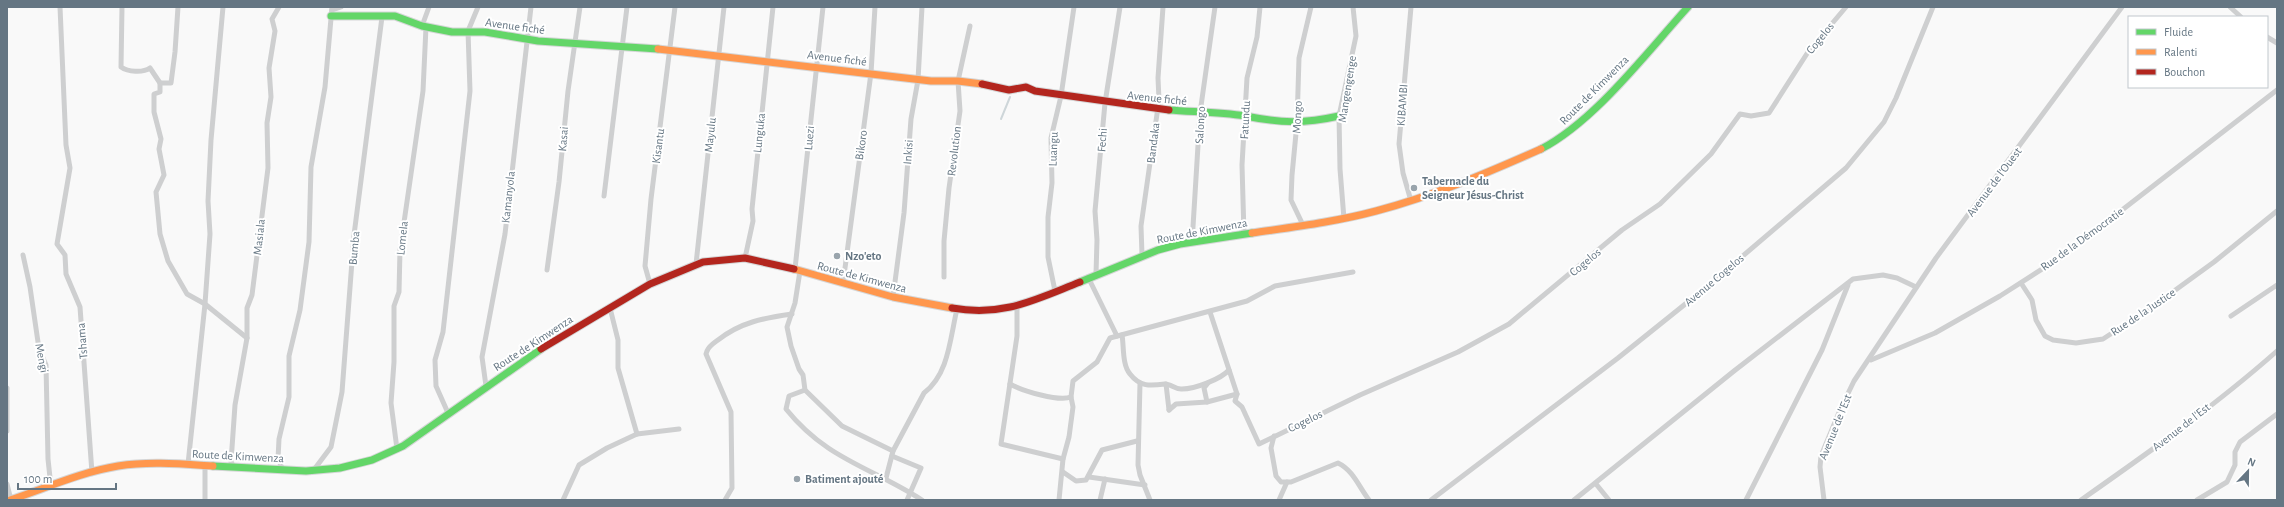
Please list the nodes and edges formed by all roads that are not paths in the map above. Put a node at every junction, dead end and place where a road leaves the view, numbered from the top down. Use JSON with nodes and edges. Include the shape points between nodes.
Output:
{"nodes":[{"id":1,"x":60,"y":7,"type":"edge"},
{"id":2,"x":122,"y":7,"type":"edge"},
{"id":3,"x":178,"y":7,"type":"edge"},
{"id":4,"x":223,"y":7,"type":"edge"},
{"id":5,"x":279,"y":7,"type":"edge"},
{"id":6,"x":341,"y":7,"type":"edge"},
{"id":7,"x":429,"y":7,"type":"edge"},
{"id":8,"x":478,"y":7,"type":"edge"},
{"id":9,"x":531,"y":7,"type":"edge"},
{"id":10,"x":580,"y":7,"type":"edge"},
{"id":11,"x":626,"y":7,"type":"edge"},
{"id":12,"x":675,"y":7,"type":"edge"},
{"id":13,"x":724,"y":7,"type":"edge"},
{"id":14,"x":773,"y":7,"type":"edge"},
{"id":15,"x":823,"y":7,"type":"edge"},
{"id":16,"x":875,"y":7,"type":"edge"},
{"id":17,"x":922,"y":7,"type":"edge"},
{"id":18,"x":1074,"y":7,"type":"edge"},
{"id":19,"x":1120,"y":7,"type":"edge"},
{"id":20,"x":1163,"y":7,"type":"edge"},
{"id":21,"x":1215,"y":7,"type":"edge"},
{"id":22,"x":1260,"y":7,"type":"edge"},
{"id":23,"x":1311,"y":7,"type":"edge"},
{"id":24,"x":1353,"y":7,"type":"edge"},
{"id":25,"x":1411,"y":7,"type":"edge"},
{"id":26,"x":1688,"y":7,"type":"edge"},
{"id":27,"x":1846,"y":7,"type":"edge"},
{"id":28,"x":1933,"y":7,"type":"edge"},
{"id":29,"x":2122,"y":7,"type":"edge"},
{"id":30,"x":2230,"y":7,"type":"edge"},
{"id":31,"x":332,"y":11,"type":"edge"},
{"id":32,"x":2239,"y":16,"type":"edge"},
{"id":33,"x":382,"y":17,"type":"junction"},
{"id":34,"x":970,"y":26,"type":"dead end"},
{"id":35,"x":424,"y":27,"type":"junction"},
{"id":36,"x":468,"y":31,"type":"junction"},
{"id":37,"x":2268,"y":38,"type":"edge"},
{"id":38,"x":527,"y":40,"type":"junction"},
{"id":39,"x":576,"y":43,"type":"junction"},
{"id":40,"x":2277,"y":43,"type":"edge"},
{"id":41,"x":621,"y":47,"type":"junction"},
{"id":42,"x":669,"y":50,"type":"junction"},
{"id":43,"x":718,"y":56,"type":"junction"},
{"id":44,"x":767,"y":61,"type":"junction"},
{"id":45,"x":816,"y":67,"type":"junction"},
{"id":46,"x":871,"y":73,"type":"junction"},
{"id":47,"x":918,"y":80,"type":"junction"},
{"id":48,"x":958,"y":81,"type":"junction"},
{"id":49,"x":160,"y":83,"type":"junction"},
{"id":50,"x":2277,"y":90,"type":"edge"},
{"id":51,"x":1061,"y":96,"type":"junction"},
{"id":52,"x":1105,"y":103,"type":"junction"},
{"id":53,"x":1157,"y":109,"type":"junction"},
{"id":54,"x":1200,"y":113,"type":"junction"},
{"id":55,"x":1245,"y":116,"type":"junction"},
{"id":56,"x":1340,"y":116,"type":"junction"},
{"id":57,"x":1297,"y":123,"type":"junction"},
{"id":58,"x":604,"y":196,"type":"dead end"},
{"id":59,"x":1411,"y":201,"type":"junction"},
{"id":60,"x":2277,"y":212,"type":"edge"},
{"id":61,"x":1344,"y":219,"type":"junction"},
{"id":62,"x":1303,"y":225,"type":"junction"},
{"id":63,"x":1244,"y":234,"type":"junction"},
{"id":64,"x":1192,"y":243,"type":"junction"},
{"id":65,"x":23,"y":255,"type":"dead end"},
{"id":66,"x":1142,"y":255,"type":"junction"},
{"id":67,"x":745,"y":258,"type":"junction"},
{"id":68,"x":696,"y":264,"type":"junction"},
{"id":69,"x":547,"y":270,"type":"dead end"},
{"id":70,"x":797,"y":270,"type":"junction"},
{"id":71,"x":1353,"y":272,"type":"dead end"},
{"id":72,"x":1096,"y":274,"type":"junction"},
{"id":73,"x":944,"y":277,"type":"dead end"},
{"id":74,"x":1088,"y":277,"type":"junction"},
{"id":75,"x":842,"y":283,"type":"junction"},
{"id":76,"x":2021,"y":283,"type":"junction"},
{"id":77,"x":650,"y":284,"type":"junction"},
{"id":78,"x":1848,"y":285,"type":"junction"},
{"id":79,"x":2277,"y":285,"type":"edge"},
{"id":80,"x":1916,"y":287,"type":"junction"},
{"id":81,"x":1054,"y":291,"type":"junction"},
{"id":82,"x":893,"y":297,"type":"junction"},
{"id":83,"x":205,"y":304,"type":"junction"},
{"id":84,"x":1017,"y":307,"type":"junction"},
{"id":85,"x":610,"y":308,"type":"junction"},
{"id":86,"x":957,"y":309,"type":"junction"},
{"id":87,"x":1210,"y":312,"type":"junction"},
{"id":88,"x":792,"y":314,"type":"junction"},
{"id":89,"x":2231,"y":316,"type":"dead end"},
{"id":90,"x":1120,"y":335,"type":"junction"},
{"id":91,"x":248,"y":338,"type":"junction"},
{"id":92,"x":2277,"y":351,"type":"edge"},
{"id":93,"x":1870,"y":360,"type":"junction"},
{"id":94,"x":1229,"y":370,"type":"junction"},
{"id":95,"x":1209,"y":382,"type":"junction"},
{"id":96,"x":1140,"y":383,"type":"junction"},
{"id":97,"x":1010,"y":384,"type":"junction"},
{"id":98,"x":1166,"y":384,"type":"junction"},
{"id":99,"x":486,"y":386,"type":"junction"},
{"id":100,"x":7,"y":388,"type":"edge"},
{"id":101,"x":805,"y":390,"type":"junction"},
{"id":102,"x":1237,"y":394,"type":"junction"},
{"id":103,"x":1071,"y":397,"type":"junction"},
{"id":104,"x":1207,"y":402,"type":"junction"},
{"id":105,"x":448,"y":413,"type":"junction"},
{"id":106,"x":2277,"y":414,"type":"edge"},
{"id":107,"x":679,"y":429,"type":"dead end"},
{"id":108,"x":7,"y":431,"type":"edge"},
{"id":109,"x":637,"y":434,"type":"junction"},
{"id":110,"x":1274,"y":436,"type":"junction"},
{"id":111,"x":1138,"y":441,"type":"junction"},
{"id":112,"x":397,"y":449,"type":"junction"},
{"id":113,"x":893,"y":454,"type":"junction"},
{"id":114,"x":1063,"y":459,"type":"junction"},
{"id":115,"x":188,"y":464,"type":"junction"},
{"id":116,"x":205,"y":466,"type":"junction"},
{"id":117,"x":234,"y":467,"type":"junction"},
{"id":118,"x":283,"y":470,"type":"junction"},
{"id":119,"x":313,"y":472,"type":"junction"},
{"id":120,"x":1063,"y":472,"type":"junction"},
{"id":121,"x":92,"y":473,"type":"junction"},
{"id":122,"x":1089,"y":477,"type":"junction"},
{"id":123,"x":880,"y":478,"type":"junction"},
{"id":124,"x":1105,"y":479,"type":"junction"},
{"id":125,"x":1287,"y":482,"type":"junction"},
{"id":126,"x":7,"y":484,"type":"edge"},
{"id":127,"x":1596,"y":484,"type":"junction"},
{"id":128,"x":1145,"y":485,"type":"junction"},
{"id":129,"x":51,"y":487,"type":"junction"},
{"id":130,"x":911,"y":492,"type":"junction"},
{"id":131,"x":11,"y":500,"type":"edge"},
{"id":132,"x":205,"y":500,"type":"edge"},
{"id":133,"x":564,"y":500,"type":"edge"},
{"id":134,"x":725,"y":500,"type":"edge"},
{"id":135,"x":907,"y":500,"type":"edge"},
{"id":136,"x":922,"y":500,"type":"edge"},
{"id":137,"x":1058,"y":500,"type":"edge"},
{"id":138,"x":1100,"y":500,"type":"edge"},
{"id":139,"x":1150,"y":500,"type":"edge"},
{"id":140,"x":1279,"y":500,"type":"edge"},
{"id":141,"x":1369,"y":500,"type":"edge"},
{"id":142,"x":1432,"y":500,"type":"edge"},
{"id":143,"x":1574,"y":500,"type":"edge"},
{"id":144,"x":1609,"y":500,"type":"edge"},
{"id":145,"x":1746,"y":500,"type":"edge"},
{"id":146,"x":1824,"y":500,"type":"edge"},
{"id":147,"x":2081,"y":500,"type":"edge"},
{"id":148,"x":2197,"y":500,"type":"edge"}],
"edges":[{"from":1,"to":121,"type":"street","name":"Tshama","via":[[66,144],[70,167],[57,244],[65,255],[66,272],[80,307]]},
{"from":2,"to":49,"type":"street","via":[[121,67],[131,71],[150,68]]},
{"from":3,"to":49,"type":"street","via":[[171,83]]},
{"from":4,"to":83,"type":"street","via":[[211,140],[208,200],[210,234]]},
{"from":5,"to":91,"type":"street","name":"Masiala","via":[[272,19],[275,31],[269,68],[271,97],[266,123],[268,168],[252,295],[247,308]]},
{"from":6,"to":31,"type":"street"},
{"from":7,"to":35,"type":"street","name":"Lomela"},
{"from":8,"to":36,"type":"street"},
{"from":9,"to":38,"type":"street","name":"Kamanyola"},
{"from":10,"to":39,"type":"street","name":"Kasai"},
{"from":11,"to":41,"type":"street"},
{"from":12,"to":42,"type":"street","name":"Kisantu"},
{"from":13,"to":43,"type":"street","name":"Mayulu"},
{"from":14,"to":44,"type":"street","name":"Lunguka"},
{"from":15,"to":45,"type":"street","name":"Luezi"},
{"from":16,"to":46,"type":"street","name":"Bikoro"},
{"from":17,"to":47,"type":"street","name":"Inkisi"},
{"from":18,"to":51,"type":"street","name":"Luangu"},
{"from":19,"to":52,"type":"street","name":"Fechi"},
{"from":20,"to":53,"type":"street","name":"Bandaka"},
{"from":21,"to":54,"type":"street","name":"Salongo"},
{"from":22,"to":55,"type":"street","name":"Fatundu","via":[[1257,37],[1247,78]]},
{"from":23,"to":57,"type":"street","name":"Mongo","via":[[1299,58]]},
{"from":24,"to":56,"type":"street","name":"Mangengenge","via":[[1356,36]]},
{"from":25,"to":59,"type":"street","name":"KIBAMBI","via":[[1399,144],[1403,173]]},
{"from":26,"to":59,"type":"street","name":"Route de Kimwenza","via":[[1605,98],[1563,136],[1543,148],[1489,172]]},
{"from":27,"to":110,"type":"street","name":"Cogelos","via":[[1808,52],[1769,113],[1751,116],[1740,114],[1710,154],[1660,204],[1622,230],[1509,324],[1458,352]]},
{"from":28,"to":142,"type":"street","name":"Avenue Cogelos","via":[[1884,122],[1846,168],[1704,289],[1618,358]]},
{"from":29,"to":80,"type":"street","name":"Avenue de l'Ouest"},
{"from":30,"to":32,"type":"street"},
{"from":31,"to":33,"type":"street","name":"Avenue fiché"},
{"from":31,"to":118,"type":"street","via":[[325,87],[311,167],[309,242],[300,310],[289,356],[289,397],[280,439],[278,459]]},
{"from":33,"to":35,"type":"street","name":"Avenue fiché","via":[[395,16]]},
{"from":33,"to":119,"type":"street","name":"Bumba","via":[[354,235],[342,392],[332,448]]},
{"from":34,"to":48,"type":"street","name":"Revolution"},
{"from":35,"to":36,"type":"street","name":"Avenue fiché","via":[[459,33]]},
{"from":35,"to":112,"type":"street","name":"Lomela","via":[[423,91],[400,250],[399,292],[394,306],[394,362],[390,403]]},
{"from":36,"to":38,"type":"street","name":"Avenue fiché"},
{"from":36,"to":105,"type":"street","via":[[470,91],[443,332],[435,360],[436,386]]},
{"from":37,"to":40,"type":"street"},
{"from":38,"to":39,"type":"street","name":"Avenue fiché"},
{"from":38,"to":99,"type":"street","name":"Kamanyola","via":[[505,234],[482,357]]},
{"from":39,"to":41,"type":"street","name":"Avenue fiché"},
{"from":39,"to":69,"type":"street","name":"Kasai"},
{"from":41,"to":42,"type":"street","name":"Avenue fiché"},
{"from":41,"to":58,"type":"street"},
{"from":42,"to":43,"type":"street","name":"Avenue fiché"},
{"from":42,"to":77,"type":"street","name":"Kisantu","via":[[645,266]]},
{"from":43,"to":44,"type":"street","name":"Avenue fiché"},
{"from":43,"to":68,"type":"street","name":"Mayulu"},
{"from":44,"to":45,"type":"street","name":"Avenue fiché"},
{"from":44,"to":67,"type":"street","name":"Lunguka","via":[[752,209],[754,220]]},
{"from":45,"to":46,"type":"street","name":"Avenue fiché"},
{"from":45,"to":70,"type":"street","name":"Luezi"},
{"from":46,"to":47,"type":"street","name":"Avenue fiché"},
{"from":46,"to":75,"type":"street","name":"Bikoro"},
{"from":47,"to":48,"type":"street","name":"Avenue fiché"},
{"from":47,"to":82,"type":"street","name":"Inkisi","via":[[911,119],[904,213]]},
{"from":48,"to":51,"type":"street","name":"Avenue fiché","via":[[1008,90],[1026,87]]},
{"from":48,"to":73,"type":"street","name":"Revolution","via":[[960,111],[948,188]]},
{"from":49,"to":83,"type":"street","via":[[160,92],[154,94],[154,112],[161,139],[159,149],[164,175],[156,192],[160,234],[168,261],[186,293]]},
{"from":50,"to":76,"type":"street","name":"Rue de la Démocratie","via":[[2064,255]]},
{"from":51,"to":52,"type":"street","name":"Avenue fiché"},
{"from":51,"to":81,"type":"street","name":"Luangu","via":[[1051,138],[1052,184],[1048,217],[1048,256]]},
{"from":52,"to":53,"type":"street","name":"Avenue fiché"},
{"from":52,"to":72,"type":"street","name":"Fechi","via":[[1094,211],[1097,240]]},
{"from":53,"to":54,"type":"street","name":"Avenue fiché"},
{"from":53,"to":66,"type":"street","name":"Bandaka","via":[[1141,226]]},
{"from":54,"to":55,"type":"street","name":"Avenue fiché"},
{"from":54,"to":64,"type":"street","name":"Salongo"},
{"from":55,"to":57,"type":"street","name":"Avenue fiché"},
{"from":55,"to":63,"type":"street","name":"Fatundu","via":[[1242,165]]},
{"from":56,"to":57,"type":"street","name":"Avenue fiché"},
{"from":56,"to":61,"type":"street","name":"Mangengenge","via":[[1340,169]]},
{"from":57,"to":62,"type":"street","name":"Mongo","via":[[1291,200]]},
{"from":59,"to":61,"type":"street","name":"Route de Kimwenza"},
{"from":60,"to":76,"type":"street","name":"Rue de la Justice","via":[[2220,258],[2103,339],[2076,343],[2053,340],[2045,336],[2036,320],[2032,300]]},
{"from":61,"to":62,"type":"street","name":"Route de Kimwenza"},
{"from":62,"to":63,"type":"street","name":"Route de Kimwenza"},
{"from":63,"to":64,"type":"street","name":"Route de Kimwenza"},
{"from":64,"to":66,"type":"street","name":"Route de Kimwenza"},
{"from":65,"to":129,"type":"street","name":"Mengi","via":[[39,349],[46,364]]},
{"from":66,"to":72,"type":"street","name":"Route de Kimwenza"},
{"from":67,"to":68,"type":"street","name":"Route de Kimwenza"},
{"from":67,"to":70,"type":"street","name":"Route de Kimwenza"},
{"from":68,"to":77,"type":"street","name":"Route de Kimwenza"},
{"from":70,"to":75,"type":"street","name":"Route de Kimwenza"},
{"from":70,"to":88,"type":"street","name":"Luezi"},
{"from":71,"to":87,"type":"street","via":[[1275,286],[1247,301]]},
{"from":72,"to":74,"type":"street","name":"Route de Kimwenza"},
{"from":74,"to":81,"type":"street","name":"Route de Kimwenza"},
{"from":74,"to":90,"type":"street"},
{"from":75,"to":82,"type":"street","name":"Route de Kimwenza"},
{"from":76,"to":93,"type":"street","name":"Rue de la Démocratie","via":[[1935,333]]},
{"from":77,"to":85,"type":"street","name":"Route de Kimwenza"},
{"from":78,"to":80,"type":"street","via":[[1853,279],[1862,276],[1883,275]]},
{"from":78,"to":127,"type":"street","via":[[1734,372]]},
{"from":78,"to":145,"type":"street","via":[[1822,350]]},
{"from":79,"to":89,"type":"street"},
{"from":80,"to":93,"type":"street","name":"Avenue de l'Ouest"},
{"from":81,"to":84,"type":"street","name":"Route de Kimwenza"},
{"from":82,"to":86,"type":"street","name":"Route de Kimwenza"},
{"from":83,"to":91,"type":"street"},
{"from":83,"to":115,"type":"street"},
{"from":84,"to":86,"type":"street","name":"Route de Kimwenza","via":[[1003,310]]},
{"from":84,"to":97,"type":"street","via":[[1017,336]]},
{"from":85,"to":99,"type":"street","name":"Route de Kimwenza","via":[[548,344]]},
{"from":85,"to":109,"type":"street","via":[[618,340],[618,368]]},
{"from":86,"to":113,"type":"street","via":[[943,371],[924,392]]},
{"from":87,"to":90,"type":"street"},
{"from":87,"to":94,"type":"street"},
{"from":88,"to":101,"type":"street","name":"Luezi","via":[[787,327],[791,346],[803,375]]},
{"from":88,"to":134,"type":"street","via":[[763,318],[740,325],[707,351],[706,354],[731,412],[732,488]]},
{"from":90,"to":96,"type":"street","via":[[1127,369]]},
{"from":90,"to":103,"type":"street","via":[[1107,342],[1097,362],[1075,378]]},
{"from":91,"to":117,"type":"street","name":"Masiala","via":[[235,405],[231,462]]},
{"from":92,"to":147,"type":"street","name":"Avenue de l'Est","via":[[2251,374],[2142,457]]},
{"from":93,"to":146,"type":"street","name":"Avenue de l'Est","via":[[1846,396],[1821,456]]},
{"from":94,"to":95,"type":"street"},
{"from":94,"to":102,"type":"street"},
{"from":95,"to":98,"type":"street","via":[[1182,390]]},
{"from":95,"to":104,"type":"street","via":[[1204,385]]},
{"from":96,"to":98,"type":"street","via":[[1152,387]]},
{"from":96,"to":111,"type":"street"},
{"from":97,"to":103,"type":"street","via":[[1044,395],[1065,399]]},
{"from":97,"to":114,"type":"street","via":[[1001,444],[1009,448]]},
{"from":98,"to":104,"type":"street","via":[[1169,410],[1176,404]]},
{"from":99,"to":105,"type":"street","name":"Route de Kimwenza"},
{"from":100,"to":108,"type":"street"},
{"from":101,"to":113,"type":"street","via":[[842,426]]},
{"from":101,"to":123,"type":"street","via":[[789,396],[786,409],[801,428],[828,449]]},
{"from":102,"to":104,"type":"street"},
{"from":102,"to":110,"type":"street","name":"Cogelos","via":[[1235,401],[1242,407],[1259,444]]},
{"from":103,"to":114,"type":"street","via":[[1073,408]]},
{"from":105,"to":112,"type":"street","name":"Route de Kimwenza"},
{"from":106,"to":148,"type":"street","via":[[2240,442],[2235,452],[2235,465],[2227,482]]},
{"from":107,"to":109,"type":"street"},
{"from":109,"to":133,"type":"street","via":[[579,465]]},
{"from":110,"to":125,"type":"street","via":[[1271,448],[1276,476],[1281,482]]},
{"from":111,"to":122,"type":"street","via":[[1102,450]]},
{"from":111,"to":128,"type":"street","via":[[1140,474]]},
{"from":112,"to":119,"type":"street","name":"Route de Kimwenza","via":[[380,459]]},
{"from":113,"to":123,"type":"street","via":[[886,478]]},
{"from":113,"to":130,"type":"street","via":[[921,468]]},
{"from":114,"to":120,"type":"street"},
{"from":115,"to":116,"type":"street","name":"Route de Kimwenza"},
{"from":115,"to":121,"type":"street","name":"Route de Kimwenza","via":[[133,464],[109,467]]},
{"from":116,"to":117,"type":"street","name":"Route de Kimwenza"},
{"from":116,"to":132,"type":"street"},
{"from":117,"to":118,"type":"street","name":"Route de Kimwenza"},
{"from":118,"to":119,"type":"street","name":"Route de Kimwenza"},
{"from":120,"to":122,"type":"street","via":[[1076,481]]},
{"from":120,"to":137,"type":"street"},
{"from":121,"to":129,"type":"street","name":"Route de Kimwenza"},
{"from":122,"to":124,"type":"street"},
{"from":123,"to":130,"type":"street"},
{"from":124,"to":128,"type":"street"},
{"from":124,"to":138,"type":"street"},
{"from":125,"to":140,"type":"street"},
{"from":125,"to":141,"type":"street","via":[[1294,482],[1338,463],[1351,471],[1356,483]]},
{"from":126,"to":131,"type":"street"},
{"from":127,"to":143,"type":"street"},
{"from":127,"to":144,"type":"street"},
{"from":128,"to":139,"type":"street"},
{"from":129,"to":131,"type":"street","name":"Route de Kimwenza"},
{"from":130,"to":135,"type":"street"},
{"from":130,"to":136,"type":"street"}]}
